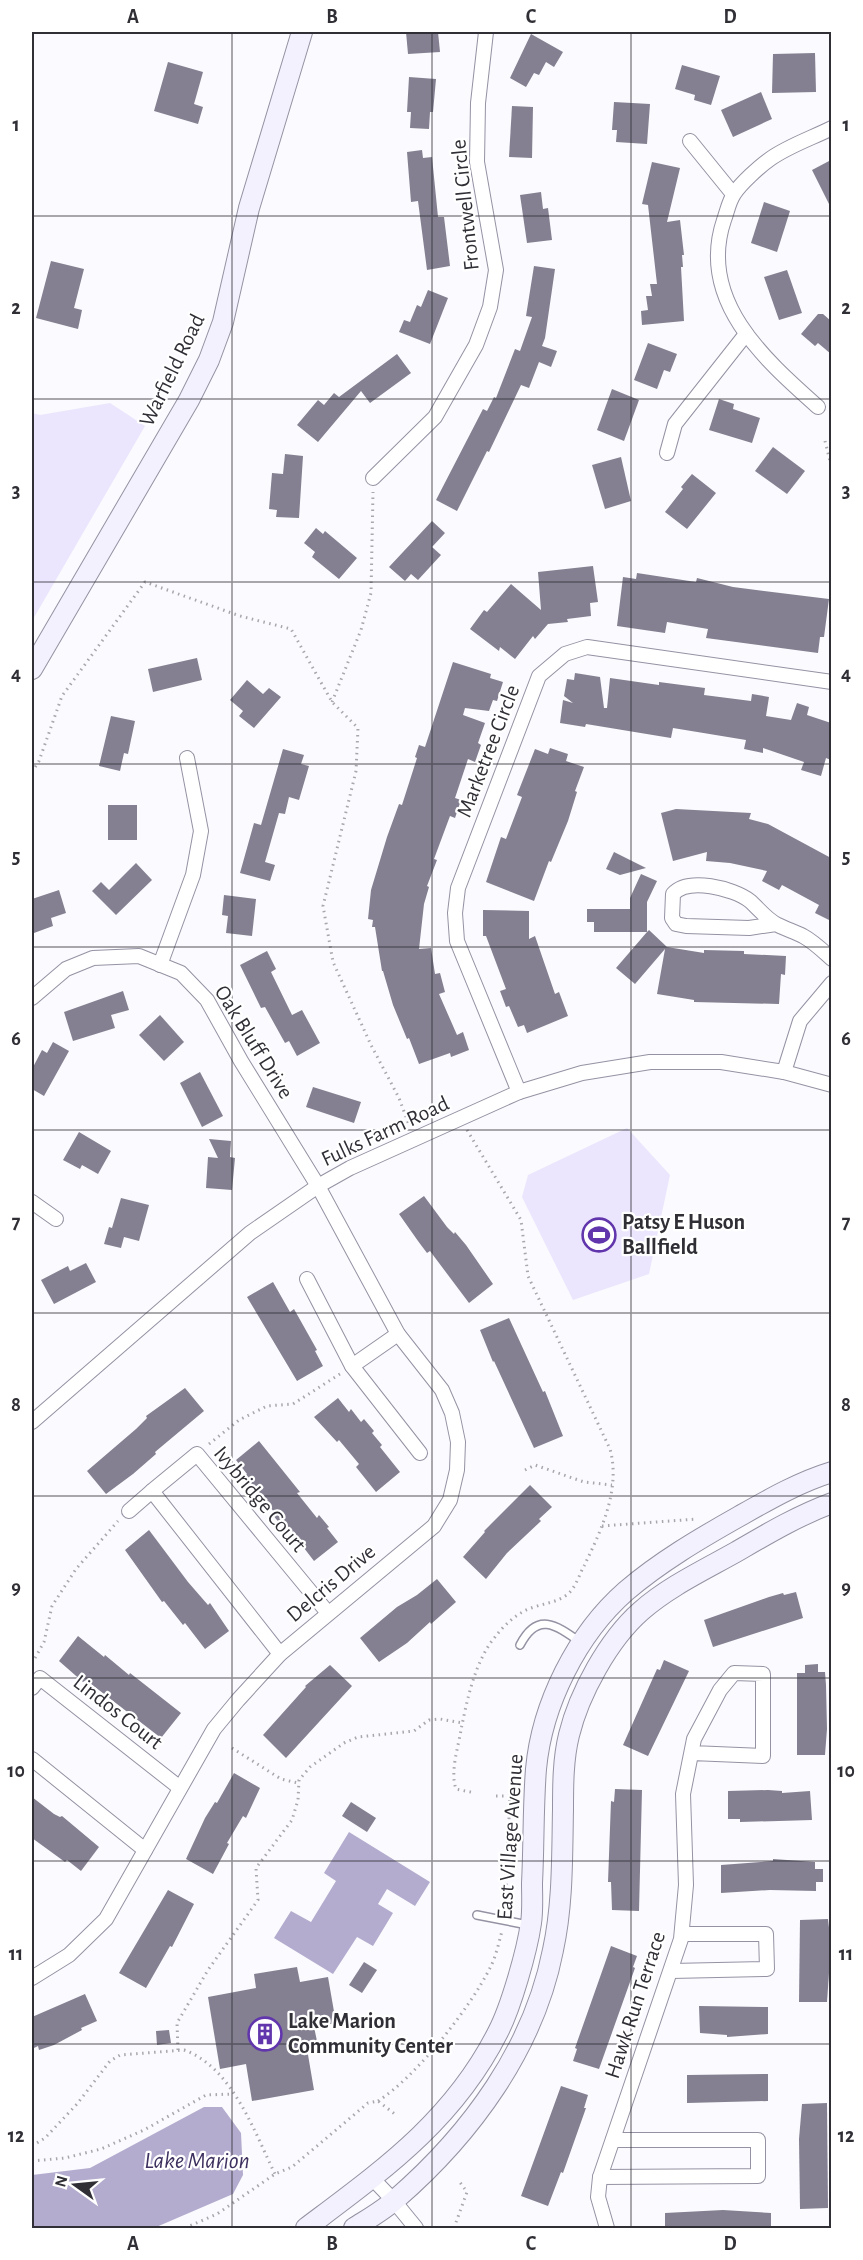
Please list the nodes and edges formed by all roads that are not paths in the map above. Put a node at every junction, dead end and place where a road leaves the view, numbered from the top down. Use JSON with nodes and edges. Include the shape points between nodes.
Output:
{"nodes":[{"id":1,"x":302,"y":32,"type":"edge"},
{"id":2,"x":486,"y":32,"type":"edge"},
{"id":3,"x":831,"y":128,"type":"edge"},
{"id":4,"x":690,"y":141,"type":"dead end"},
{"id":5,"x":733,"y":194,"type":"junction"},
{"id":6,"x":746,"y":334,"type":"junction"},
{"id":7,"x":818,"y":407,"type":"dead end"},
{"id":8,"x":667,"y":453,"type":"dead end"},
{"id":9,"x":372,"y":478,"type":"road end"},
{"id":10,"x":32,"y":669,"type":"edge"},
{"id":11,"x":831,"y":682,"type":"edge"},
{"id":12,"x":187,"y":758,"type":"dead end"},
{"id":13,"x":776,"y":924,"type":"junction"},
{"id":14,"x":831,"y":959,"type":"edge"},
{"id":15,"x":160,"y":965,"type":"junction"},
{"id":16,"x":831,"y":983,"type":"edge"},
{"id":17,"x":32,"y":998,"type":"edge"},
{"id":18,"x":784,"y":1072,"type":"junction"},
{"id":19,"x":831,"y":1084,"type":"edge"},
{"id":20,"x":519,"y":1092,"type":"junction"},
{"id":21,"x":318,"y":1186,"type":"junction"},
{"id":22,"x":32,"y":1202,"type":"edge"},
{"id":23,"x":56,"y":1219,"type":"dead end"},
{"id":24,"x":307,"y":1280,"type":"dead end"},
{"id":25,"x":398,"y":1334,"type":"junction"},
{"id":26,"x":352,"y":1366,"type":"junction"},
{"id":27,"x":32,"y":1422,"type":"edge"},
{"id":28,"x":420,"y":1453,"type":"dead end"},
{"id":29,"x":831,"y":1472,"type":"edge"},
{"id":30,"x":152,"y":1491,"type":"junction"},
{"id":31,"x":831,"y":1503,"type":"edge"},
{"id":32,"x":129,"y":1510,"type":"road end"},
{"id":33,"x":328,"y":1613,"type":"junction"},
{"id":34,"x":582,"y":1643,"type":"junction"},
{"id":35,"x":520,"y":1645,"type":"dead end"},
{"id":36,"x":280,"y":1654,"type":"junction"},
{"id":37,"x":32,"y":1688,"type":"edge"},
{"id":38,"x":692,"y":1753,"type":"junction"},
{"id":39,"x":32,"y":1759,"type":"edge"},
{"id":40,"x":180,"y":1788,"type":"junction"},
{"id":41,"x":145,"y":1850,"type":"junction"},
{"id":42,"x":477,"y":1915,"type":"dead end"},
{"id":43,"x":530,"y":1925,"type":"junction"},
{"id":44,"x":682,"y":1934,"type":"junction"},
{"id":45,"x":671,"y":1971,"type":"junction"},
{"id":46,"x":32,"y":1978,"type":"edge"},
{"id":47,"x":613,"y":2140,"type":"junction"},
{"id":48,"x":600,"y":2177,"type":"junction"},
{"id":49,"x":372,"y":2178,"type":"junction"},
{"id":50,"x":394,"y":2201,"type":"junction"},
{"id":51,"x":306,"y":2229,"type":"edge"},
{"id":52,"x":354,"y":2229,"type":"edge"},
{"id":53,"x":417,"y":2229,"type":"edge"},
{"id":54,"x":607,"y":2229,"type":"edge"}],
"edges":[{"from":1,"to":10,"type":"street","name":"Warfield Road","via":[[249,208],[223,322],[209,360]]},
{"from":2,"to":9,"type":"street","name":"Frontwell Circle","via":[[478,103],[477,162],[496,270],[490,307],[476,345],[435,417]]},
{"from":3,"to":5,"type":"street","via":[[770,159]]},
{"from":4,"to":5,"type":"street"},
{"from":5,"to":6,"type":"street","via":[[720,234],[718,266],[723,294]]},
{"from":6,"to":7,"type":"street","via":[[782,375]]},
{"from":6,"to":8,"type":"street","via":[[675,424]]},
{"from":11,"to":20,"type":"street","name":"Marketree Circle","via":[[587,648],[565,654],[539,676],[458,888],[455,913],[457,941]]},
{"from":12,"to":15,"type":"street","via":[[201,831],[193,875]]},
{"from":13,"to":13,"type":"street","via":[[749,900],[724,889],[686,885],[673,894],[672,918],[676,924],[749,928]]},
{"from":13,"to":14,"type":"street","via":[[808,939]]},
{"from":15,"to":17,"type":"street","name":"Oak Bluff Drive","via":[[139,956],[93,958],[66,969]]},
{"from":15,"to":21,"type":"street","name":"Oak Bluff Drive","via":[[181,973],[207,1000]]},
{"from":16,"to":18,"type":"street","via":[[800,1021]]},
{"from":18,"to":19,"type":"street","name":"Fulks Farm Road"},
{"from":18,"to":20,"type":"street","name":"Fulks Farm Road","via":[[721,1062],[650,1062],[582,1073]]},
{"from":20,"to":21,"type":"street","name":"Fulks Farm Road"},
{"from":21,"to":25,"type":"street","name":"Delcris Drive"},
{"from":21,"to":27,"type":"street","name":"Fulks Farm Road","via":[[250,1233]]},
{"from":22,"to":23,"type":"street"},
{"from":24,"to":26,"type":"street"},
{"from":25,"to":26,"type":"street"},
{"from":25,"to":33,"type":"street","name":"Delcris Drive","via":[[442,1390],[452,1413],[458,1442],[450,1500],[434,1526]]},
{"from":26,"to":28,"type":"street"},
{"from":29,"to":34,"type":"street","name":"East Village Avenue","via":[[752,1509],[648,1574],[625,1592]]},
{"from":30,"to":32,"type":"street","name":"Ivybridge Court"},
{"from":30,"to":33,"type":"street","name":"Ivybridge Court","via":[[197,1454]]},
{"from":30,"to":36,"type":"street"},
{"from":31,"to":50,"type":"street","via":[[800,1515],[670,1591],[621,1631],[603,1658],[583,1694],[569,1735],[563,1781],[561,1903],[540,1998],[512,2063],[479,2112]]},
{"from":33,"to":36,"type":"street","name":"Delcris Drive"},
{"from":34,"to":35,"type":"lane","via":[[545,1623],[536,1624]]},
{"from":34,"to":43,"type":"street","name":"East Village Avenue","via":[[557,1690],[536,1767]]},
{"from":36,"to":40,"type":"street","name":"Delcris Drive","via":[[214,1729]]},
{"from":37,"to":40,"type":"street","name":"Lindos Court","via":[[40,1678]]},
{"from":38,"to":38,"type":"street","name":"Hawk Run Terrace","via":[[694,1739],[720,1690],[734,1673],[763,1674],[763,1756]]},
{"from":38,"to":44,"type":"street","name":"Hawk Run Terrace","via":[[683,1794],[686,1885]]},
{"from":39,"to":41,"type":"street"},
{"from":40,"to":41,"type":"street","name":"Delcris Drive"},
{"from":41,"to":46,"type":"street","name":"Delcris Drive","via":[[106,1919],[69,1955]]},
{"from":42,"to":43,"type":"lane"},
{"from":43,"to":49,"type":"street","name":"East Village Avenue","via":[[499,2030],[468,2084],[413,2144]]},
{"from":44,"to":45,"type":"street","name":"Hawk Run Terrace"},
{"from":44,"to":45,"type":"street","via":[[766,1934],[767,1969]]},
{"from":45,"to":47,"type":"street","name":"Hawk Run Terrace"},
{"from":47,"to":48,"type":"street","name":"Hawk Run Terrace"},
{"from":47,"to":48,"type":"street","via":[[758,2139],[758,2176]]},
{"from":48,"to":54,"type":"street","name":"Hawk Run Terrace","via":[[598,2197]]},
{"from":49,"to":50,"type":"street"},
{"from":49,"to":51,"type":"street","name":"East Village Avenue"},
{"from":50,"to":52,"type":"street"},
{"from":50,"to":53,"type":"street"}]}
